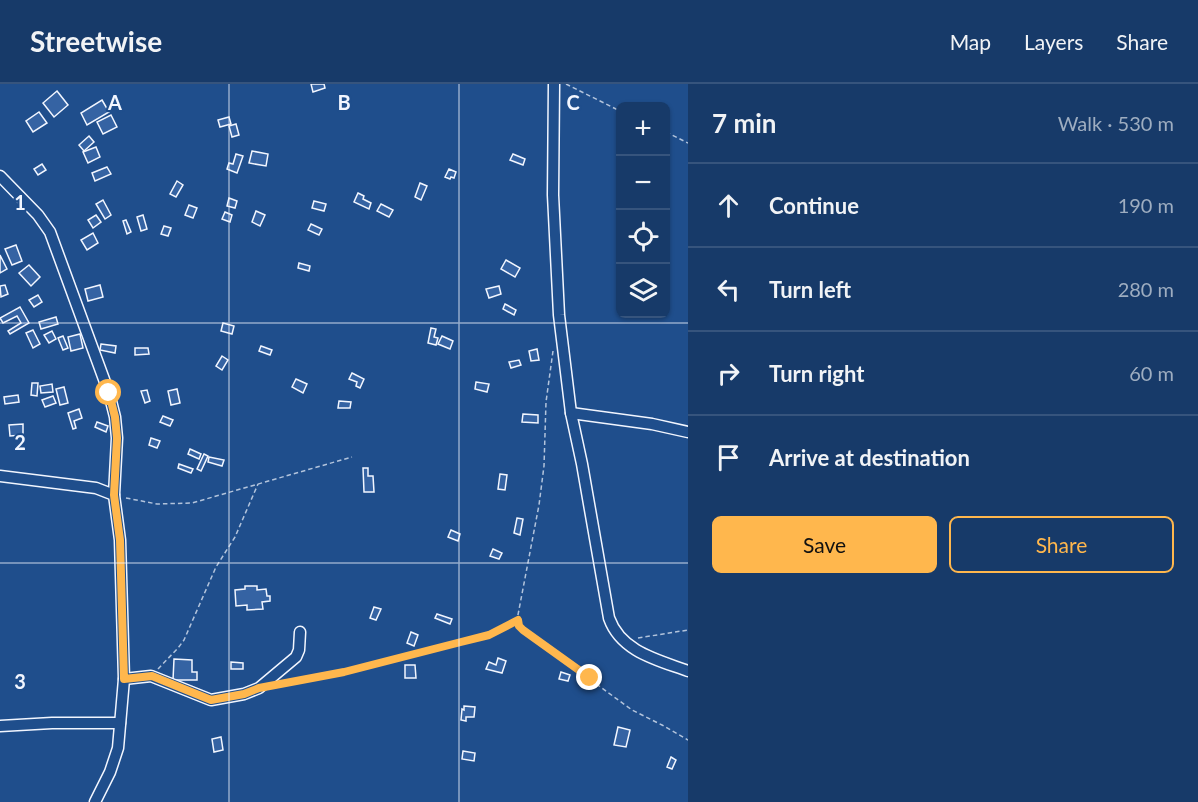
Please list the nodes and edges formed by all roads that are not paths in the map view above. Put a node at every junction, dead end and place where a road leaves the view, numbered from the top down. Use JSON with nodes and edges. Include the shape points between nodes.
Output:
{"nodes":[{"id":1,"x":554,"y":84,"type":"edge"},
{"id":2,"x":0,"y":176,"type":"edge"},
{"id":3,"x":571,"y":413,"type":"junction"},
{"id":4,"x":688,"y":432,"type":"edge"},
{"id":5,"x":0,"y":476,"type":"edge"},
{"id":6,"x":114,"y":495,"type":"junction"},
{"id":7,"x":300,"y":632,"type":"dead end"},
{"id":8,"x":688,"y":671,"type":"edge"},
{"id":9,"x":124,"y":679,"type":"junction"},
{"id":10,"x":120,"y":723,"type":"junction"},
{"id":11,"x":0,"y":726,"type":"edge"},
{"id":12,"x":95,"y":802,"type":"edge"}],
"edges":[{"from":1,"to":3,"type":"street","via":[[553,195],[558,304]]},
{"from":2,"to":6,"type":"street","via":[[50,232],[109,393],[117,438]]},
{"from":3,"to":4,"type":"street"},
{"from":3,"to":8,"type":"street","via":[[611,624],[628,646]]},
{"from":5,"to":6,"type":"street","via":[[96,488]]},
{"from":6,"to":9,"type":"street","via":[[120,540]]},
{"from":7,"to":9,"type":"street","via":[[296,657],[251,692],[208,699],[152,676]]},
{"from":9,"to":10,"type":"street"},
{"from":10,"to":11,"type":"street"},
{"from":10,"to":12,"type":"street","via":[[114,760]]}]}
